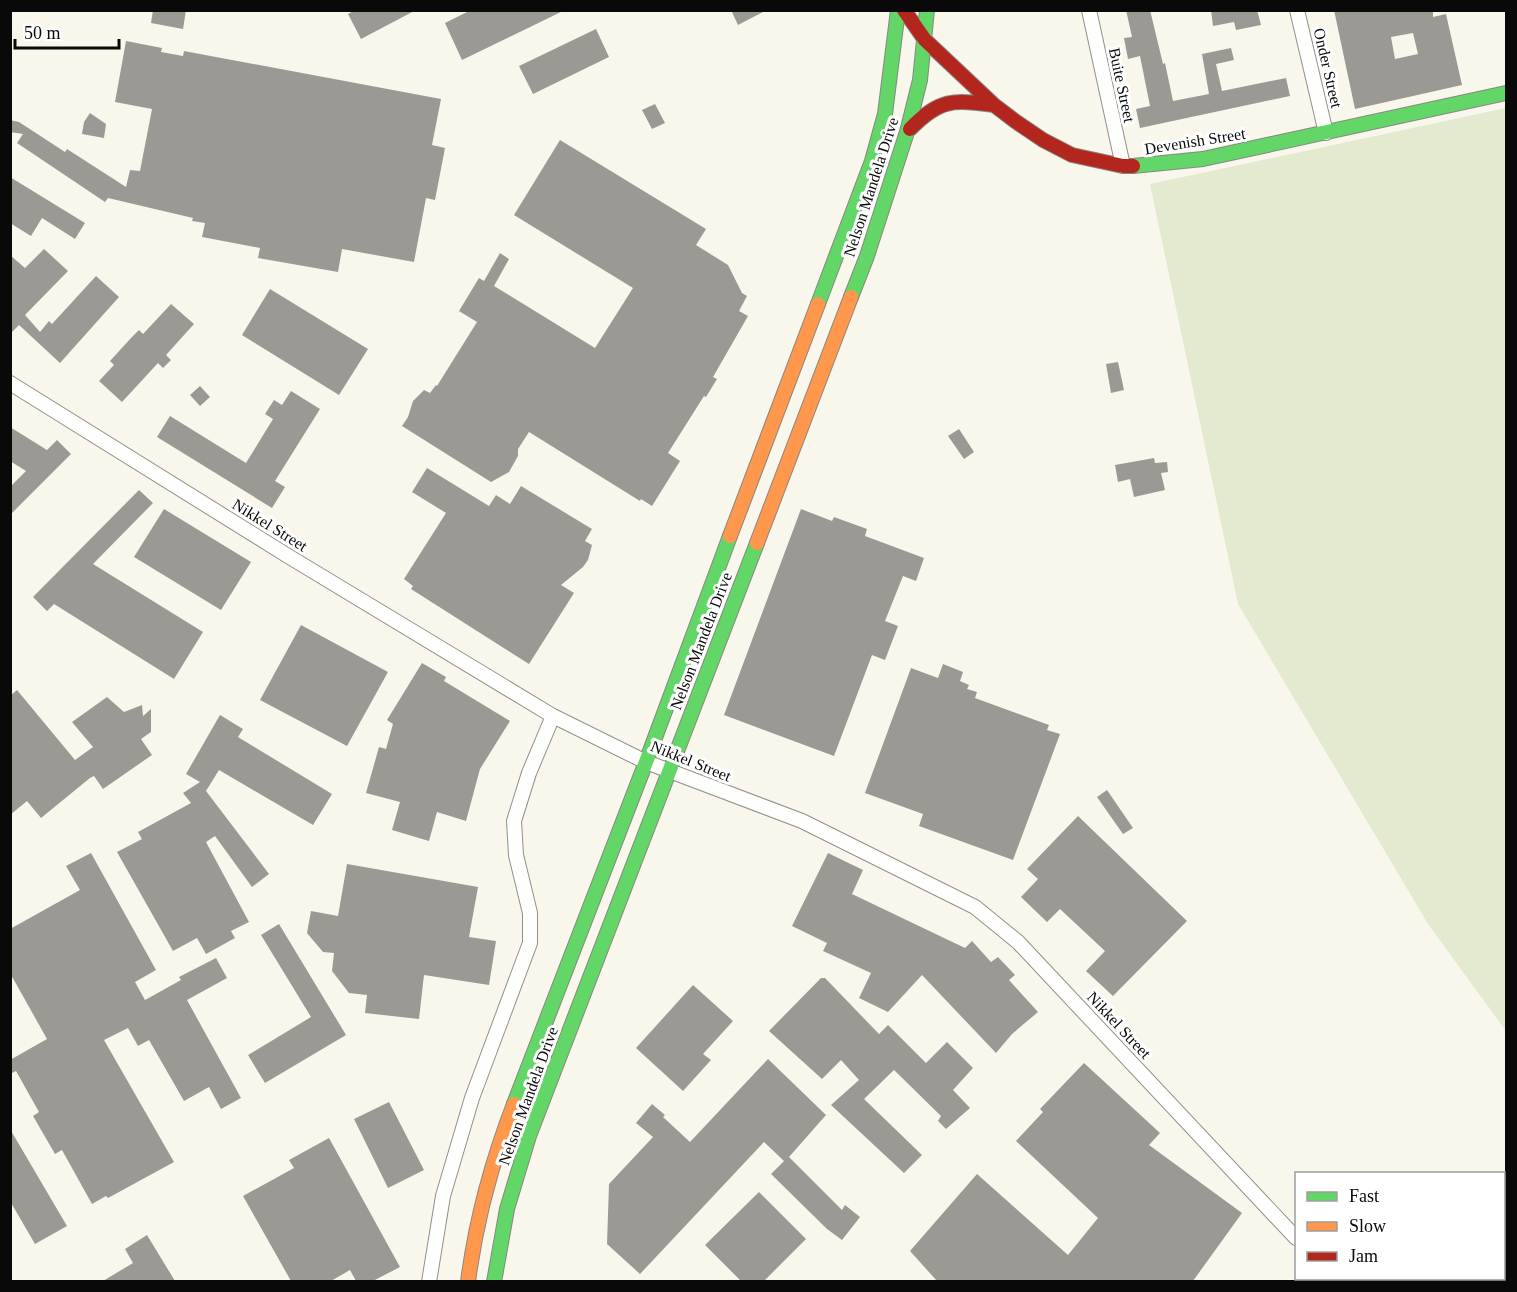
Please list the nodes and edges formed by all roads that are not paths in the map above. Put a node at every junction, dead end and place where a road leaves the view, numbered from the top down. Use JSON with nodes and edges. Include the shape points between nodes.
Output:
{"nodes":[{"id":1,"x":898,"y":10,"type":"edge"},
{"id":2,"x":904,"y":10,"type":"edge"},
{"id":3,"x":927,"y":10,"type":"edge"},
{"id":4,"x":1089,"y":10,"type":"edge"},
{"id":5,"x":1297,"y":10,"type":"edge"},
{"id":6,"x":925,"y":40,"type":"junction"},
{"id":7,"x":1506,"y":93,"type":"edge"},
{"id":8,"x":994,"y":105,"type":"junction"},
{"id":9,"x":907,"y":132,"type":"junction"},
{"id":10,"x":1326,"y":133,"type":"junction"},
{"id":11,"x":1122,"y":166,"type":"junction"},
{"id":12,"x":10,"y":383,"type":"edge"},
{"id":13,"x":554,"y":716,"type":"junction"},
{"id":14,"x":646,"y":762,"type":"junction"},
{"id":15,"x":669,"y":771,"type":"junction"},
{"id":16,"x":1295,"y":1237,"type":"edge"},
{"id":17,"x":429,"y":1281,"type":"edge"},
{"id":18,"x":468,"y":1281,"type":"edge"},
{"id":19,"x":494,"y":1281,"type":"edge"}],
"edges":[{"from":1,"to":14,"type":"main road","name":"Nelson Mandela Drive","via":[[882,127],[864,183]]},
{"from":2,"to":6,"type":"main road","name":"Devenish Street"},
{"from":3,"to":6,"type":"main road","name":"Nelson Mandela Drive"},
{"from":4,"to":11,"type":"street","name":"Buite Street"},
{"from":5,"to":10,"type":"street","name":"Onder Street"},
{"from":6,"to":8,"type":"main road","name":"Devenish Street"},
{"from":6,"to":9,"type":"main road","name":"Nelson Mandela Drive"},
{"from":7,"to":10,"type":"main road","name":"Devenish Street"},
{"from":8,"to":9,"type":"main road","via":[[943,102],[928,110]]},
{"from":8,"to":11,"type":"main road","name":"Devenish Street","via":[[1043,140],[1072,155]]},
{"from":9,"to":15,"type":"main road","name":"Nelson Mandela Drive","via":[[825,366]]},
{"from":10,"to":11,"type":"main road","name":"Devenish Street","via":[[1203,159]]},
{"from":12,"to":13,"type":"street","name":"Nikkel Street"},
{"from":13,"to":14,"type":"street","name":"Nikkel Street"},
{"from":13,"to":17,"type":"street","via":[[514,821],[516,855],[531,913],[530,943],[468,1109],[443,1196]]},
{"from":14,"to":15,"type":"street","name":"Nikkel Street"},
{"from":14,"to":18,"type":"main road","name":"Nelson Mandela Drive","via":[[504,1131],[480,1207]]},
{"from":15,"to":16,"type":"street","name":"Nikkel Street","via":[[802,821],[975,907],[1018,942]]},
{"from":15,"to":19,"type":"main road","name":"Nelson Mandela Drive","via":[[529,1136],[507,1209]]}]}
